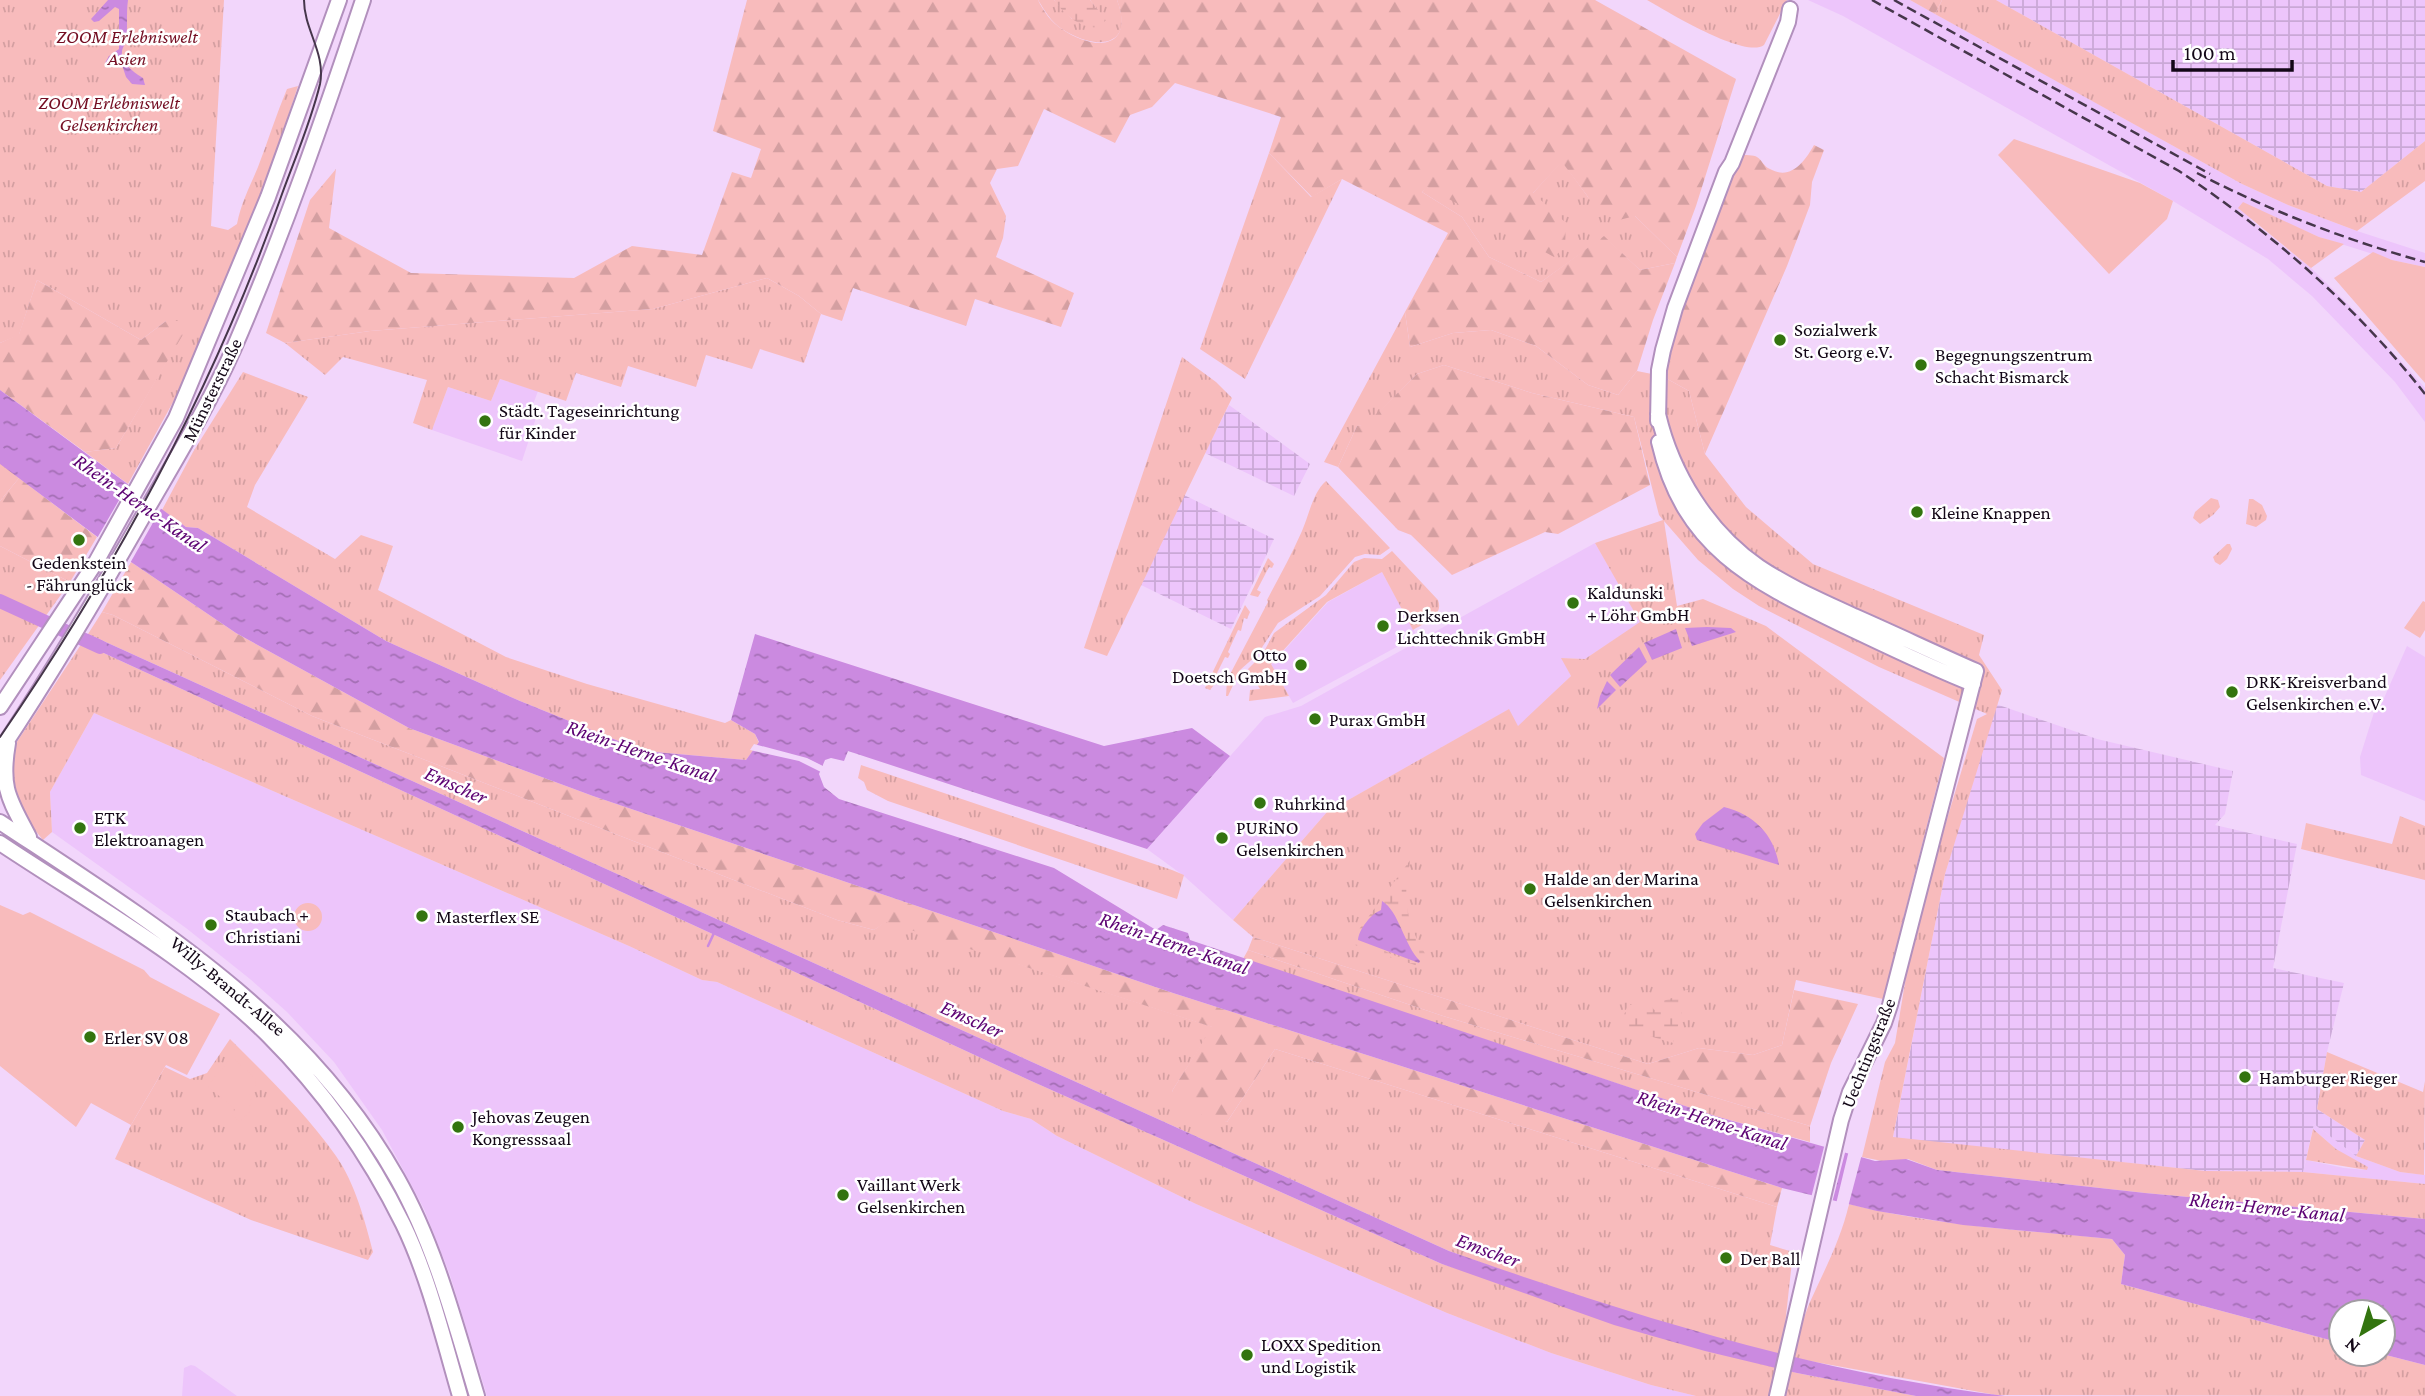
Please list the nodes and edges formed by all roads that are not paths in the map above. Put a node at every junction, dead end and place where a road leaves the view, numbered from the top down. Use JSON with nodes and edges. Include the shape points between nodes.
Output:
{"nodes":[{"id":1,"x":339,"y":0,"type":"edge"},
{"id":2,"x":363,"y":0,"type":"edge"},
{"id":3,"x":1792,"y":5,"type":"edge"},
{"id":4,"x":0,"y":707,"type":"edge"},
{"id":5,"x":13,"y":732,"type":"junction"},
{"id":6,"x":0,"y":751,"type":"edge"},
{"id":7,"x":0,"y":822,"type":"edge"},
{"id":8,"x":0,"y":843,"type":"edge"},
{"id":9,"x":32,"y":843,"type":"junction"},
{"id":10,"x":0,"y":852,"type":"edge"},
{"id":11,"x":20,"y":856,"type":"junction"},
{"id":12,"x":1778,"y":1392,"type":"edge"},
{"id":13,"x":460,"y":1396,"type":"edge"},
{"id":14,"x":477,"y":1396,"type":"edge"}],
"edges":[{"from":1,"to":4,"type":"main road","name":"Münsterstraße","via":[[268,197],[176,418],[96,562]]},
{"from":2,"to":5,"type":"main road","name":"Münsterstraße","via":[[234,348],[191,436]]},
{"from":3,"to":12,"type":"main road","name":"Uechtingstraße","via":[[1757,69],[1726,172],[1675,308],[1659,370],[1658,441],[1668,476],[1693,521],[1746,574],[1872,639],[1975,677],[1890,1005],[1850,1092],[1837,1138]]},
{"from":5,"to":6,"type":"main road","name":"Münsterstraße"},
{"from":5,"to":9,"type":"main road","via":[[3,755],[3,790]]},
{"from":7,"to":9,"type":"main road","name":"Willy-Brandt-Allee"},
{"from":8,"to":11,"type":"main road","name":"Willy-Brandt-Allee"},
{"from":9,"to":14,"type":"main road","name":"Willy-Brandt-Allee","via":[[212,968],[278,1025],[326,1076],[370,1134],[422,1229]]},
{"from":10,"to":11,"type":"main road"},
{"from":11,"to":13,"type":"main road","name":"Willy-Brandt-Allee","via":[[223,997],[268,1035],[314,1086],[359,1146],[404,1226]]}]}
